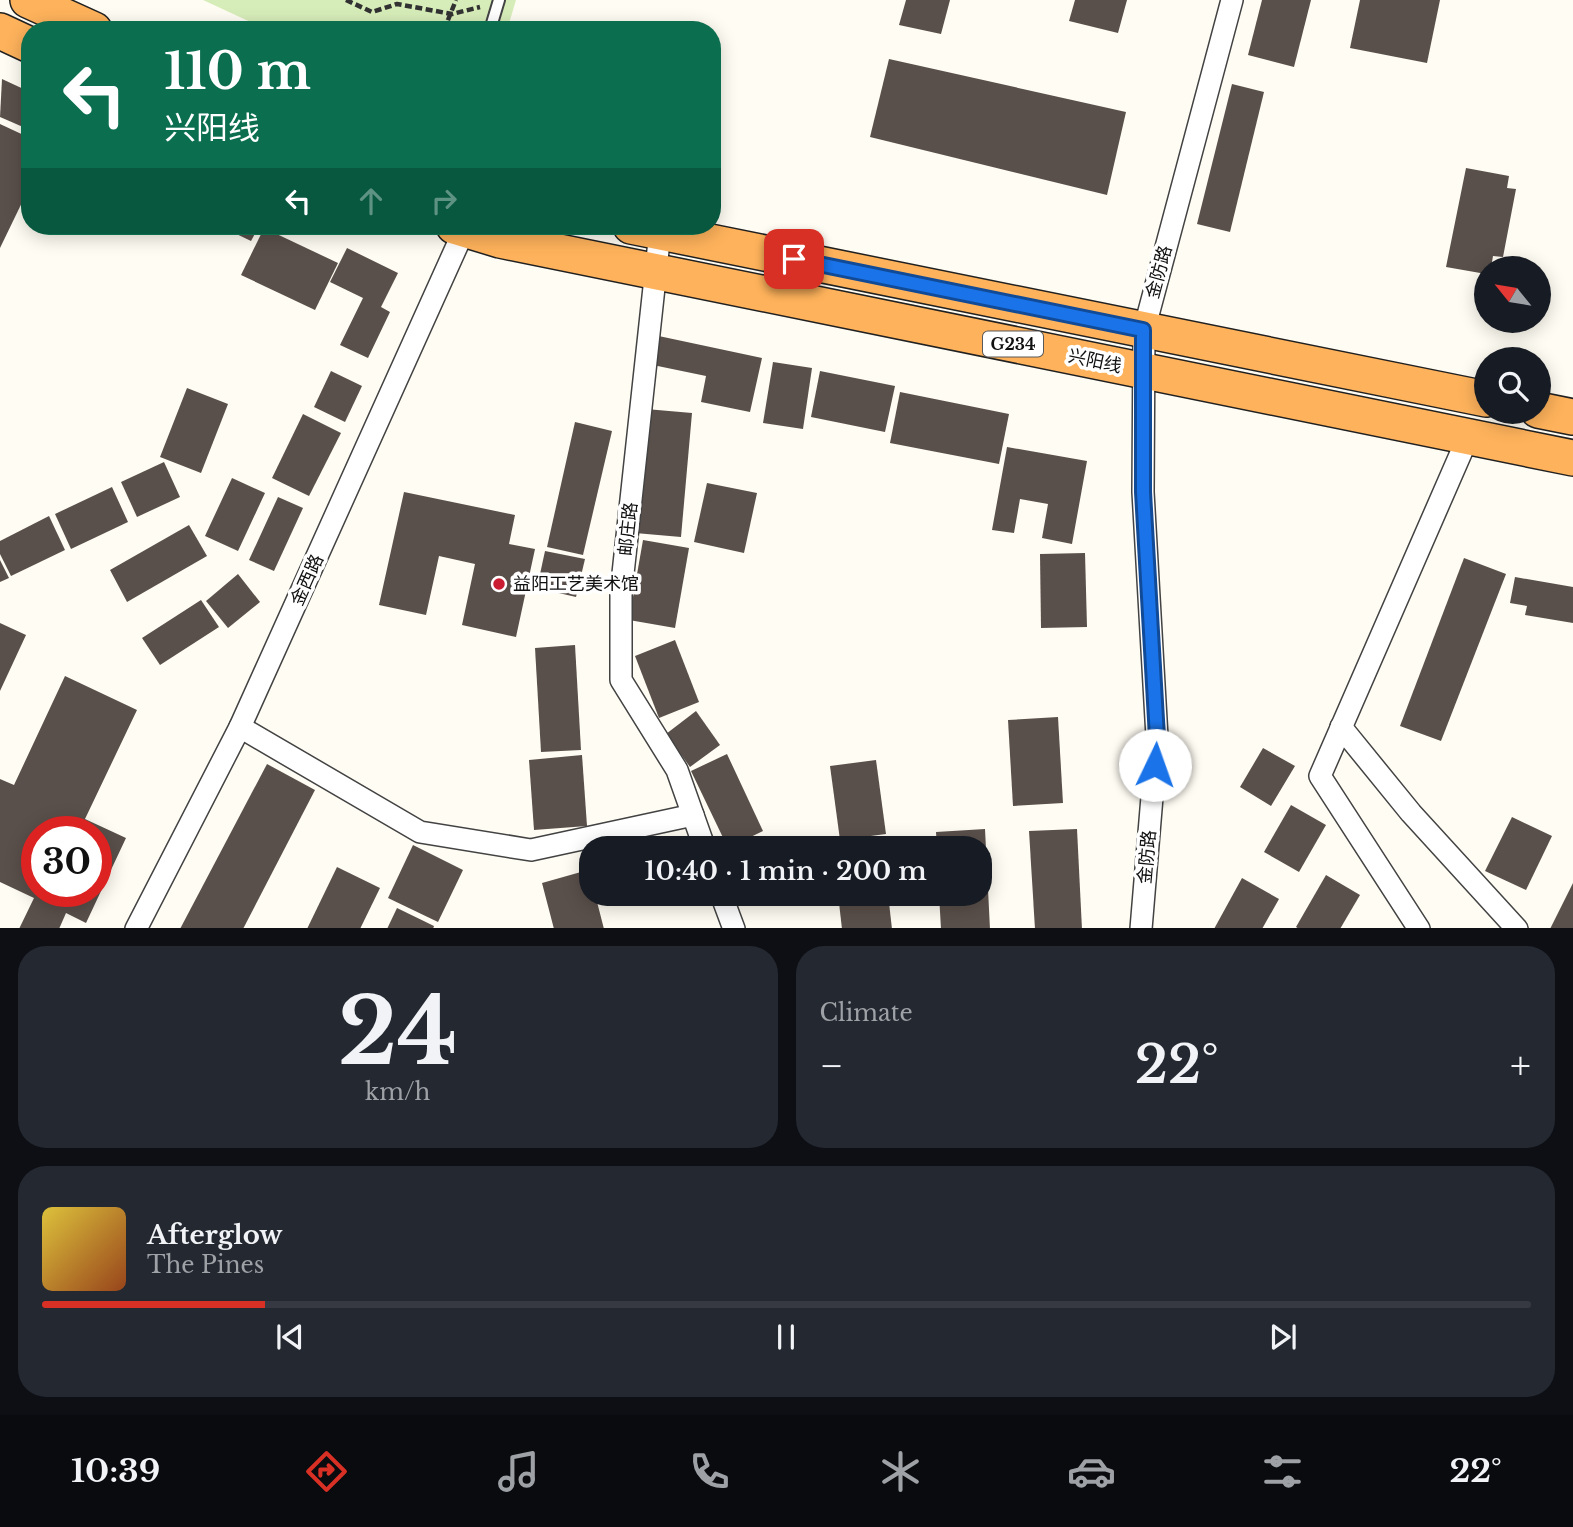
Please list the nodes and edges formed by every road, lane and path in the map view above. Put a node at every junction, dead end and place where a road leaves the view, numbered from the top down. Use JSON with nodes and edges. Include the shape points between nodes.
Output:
{"nodes":[{"id":1,"x":28,"y":0,"type":"edge"},
{"id":2,"x":346,"y":0,"type":"edge"},
{"id":3,"x":456,"y":0,"type":"edge"},
{"id":4,"x":1233,"y":0,"type":"edge"},
{"id":5,"x":498,"y":1,"type":"edge"},
{"id":6,"x":452,"y":14,"type":"junction"},
{"id":7,"x":74,"y":21,"type":"edge"},
{"id":8,"x":448,"y":21,"type":"edge"},
{"id":9,"x":492,"y":21,"type":"edge"},
{"id":10,"x":0,"y":31,"type":"edge"},
{"id":11,"x":21,"y":41,"type":"edge"},
{"id":12,"x":458,"y":235,"type":"edge"},
{"id":13,"x":485,"y":235,"type":"edge"},
{"id":14,"x":647,"y":235,"type":"edge"},
{"id":15,"x":676,"y":235,"type":"edge"},
{"id":16,"x":656,"y":272,"type":"junction"},
{"id":17,"x":1143,"y":330,"type":"junction"},
{"id":18,"x":1143,"y":371,"type":"junction"},
{"id":19,"x":1474,"y":397,"type":"edge"},
{"id":20,"x":1551,"y":413,"type":"edge"},
{"id":21,"x":1573,"y":417,"type":"edge"},
{"id":22,"x":1468,"y":437,"type":"junction"},
{"id":23,"x":1573,"y":458,"type":"edge"},
{"id":24,"x":240,"y":727,"type":"junction"},
{"id":25,"x":1341,"y":727,"type":"junction"},
{"id":26,"x":693,"y":815,"type":"junction"},
{"id":27,"x":700,"y":836,"type":"edge"},
{"id":28,"x":725,"y":906,"type":"edge"},
{"id":29,"x":137,"y":928,"type":"edge"},
{"id":30,"x":733,"y":928,"type":"edge"},
{"id":31,"x":1141,"y":928,"type":"edge"},
{"id":32,"x":1418,"y":928,"type":"edge"},
{"id":33,"x":1516,"y":928,"type":"edge"}],
"edges":[{"from":1,"to":7,"type":"highway"},
{"from":2,"to":6,"type":"path","via":[[372,12],[397,4]]},
{"from":3,"to":6,"type":"path"},
{"from":4,"to":17,"type":"street","name":"金防路"},
{"from":5,"to":6,"type":"path"},
{"from":5,"to":9,"type":"lane"},
{"from":6,"to":8,"type":"path"},
{"from":10,"to":11,"type":"highway"},
{"from":12,"to":24,"type":"street","name":"金西路"},
{"from":13,"to":16,"type":"highway","name":"兴阳线","number":"G234"},
{"from":14,"to":16,"type":"street","name":"邮庄路"},
{"from":15,"to":17,"type":"highway","number":"G234"},
{"from":16,"to":18,"type":"highway","name":"兴阳线","number":"G234"},
{"from":16,"to":26,"type":"street","name":"邮庄路","via":[[621,592],[621,680],[677,770]]},
{"from":17,"to":18,"type":"street","name":"金防路"},
{"from":17,"to":19,"type":"highway","number":"G234"},
{"from":18,"to":22,"type":"highway","name":"兴阳线","number":"G234"},
{"from":18,"to":31,"type":"street","name":"金防路","via":[[1143,492],[1157,737]]},
{"from":20,"to":21,"type":"highway"},
{"from":22,"to":23,"type":"highway","name":"兴阳线","number":"G234"},
{"from":22,"to":25,"type":"street"},
{"from":24,"to":26,"type":"street","via":[[420,832],[531,850]]},
{"from":24,"to":29,"type":"street","name":"金西路"},
{"from":25,"to":32,"type":"street","via":[[1320,776]]},
{"from":25,"to":33,"type":"street","via":[[1411,813]]},
{"from":26,"to":27,"type":"street","name":"邮庄路"},
{"from":28,"to":30,"type":"street"}]}
